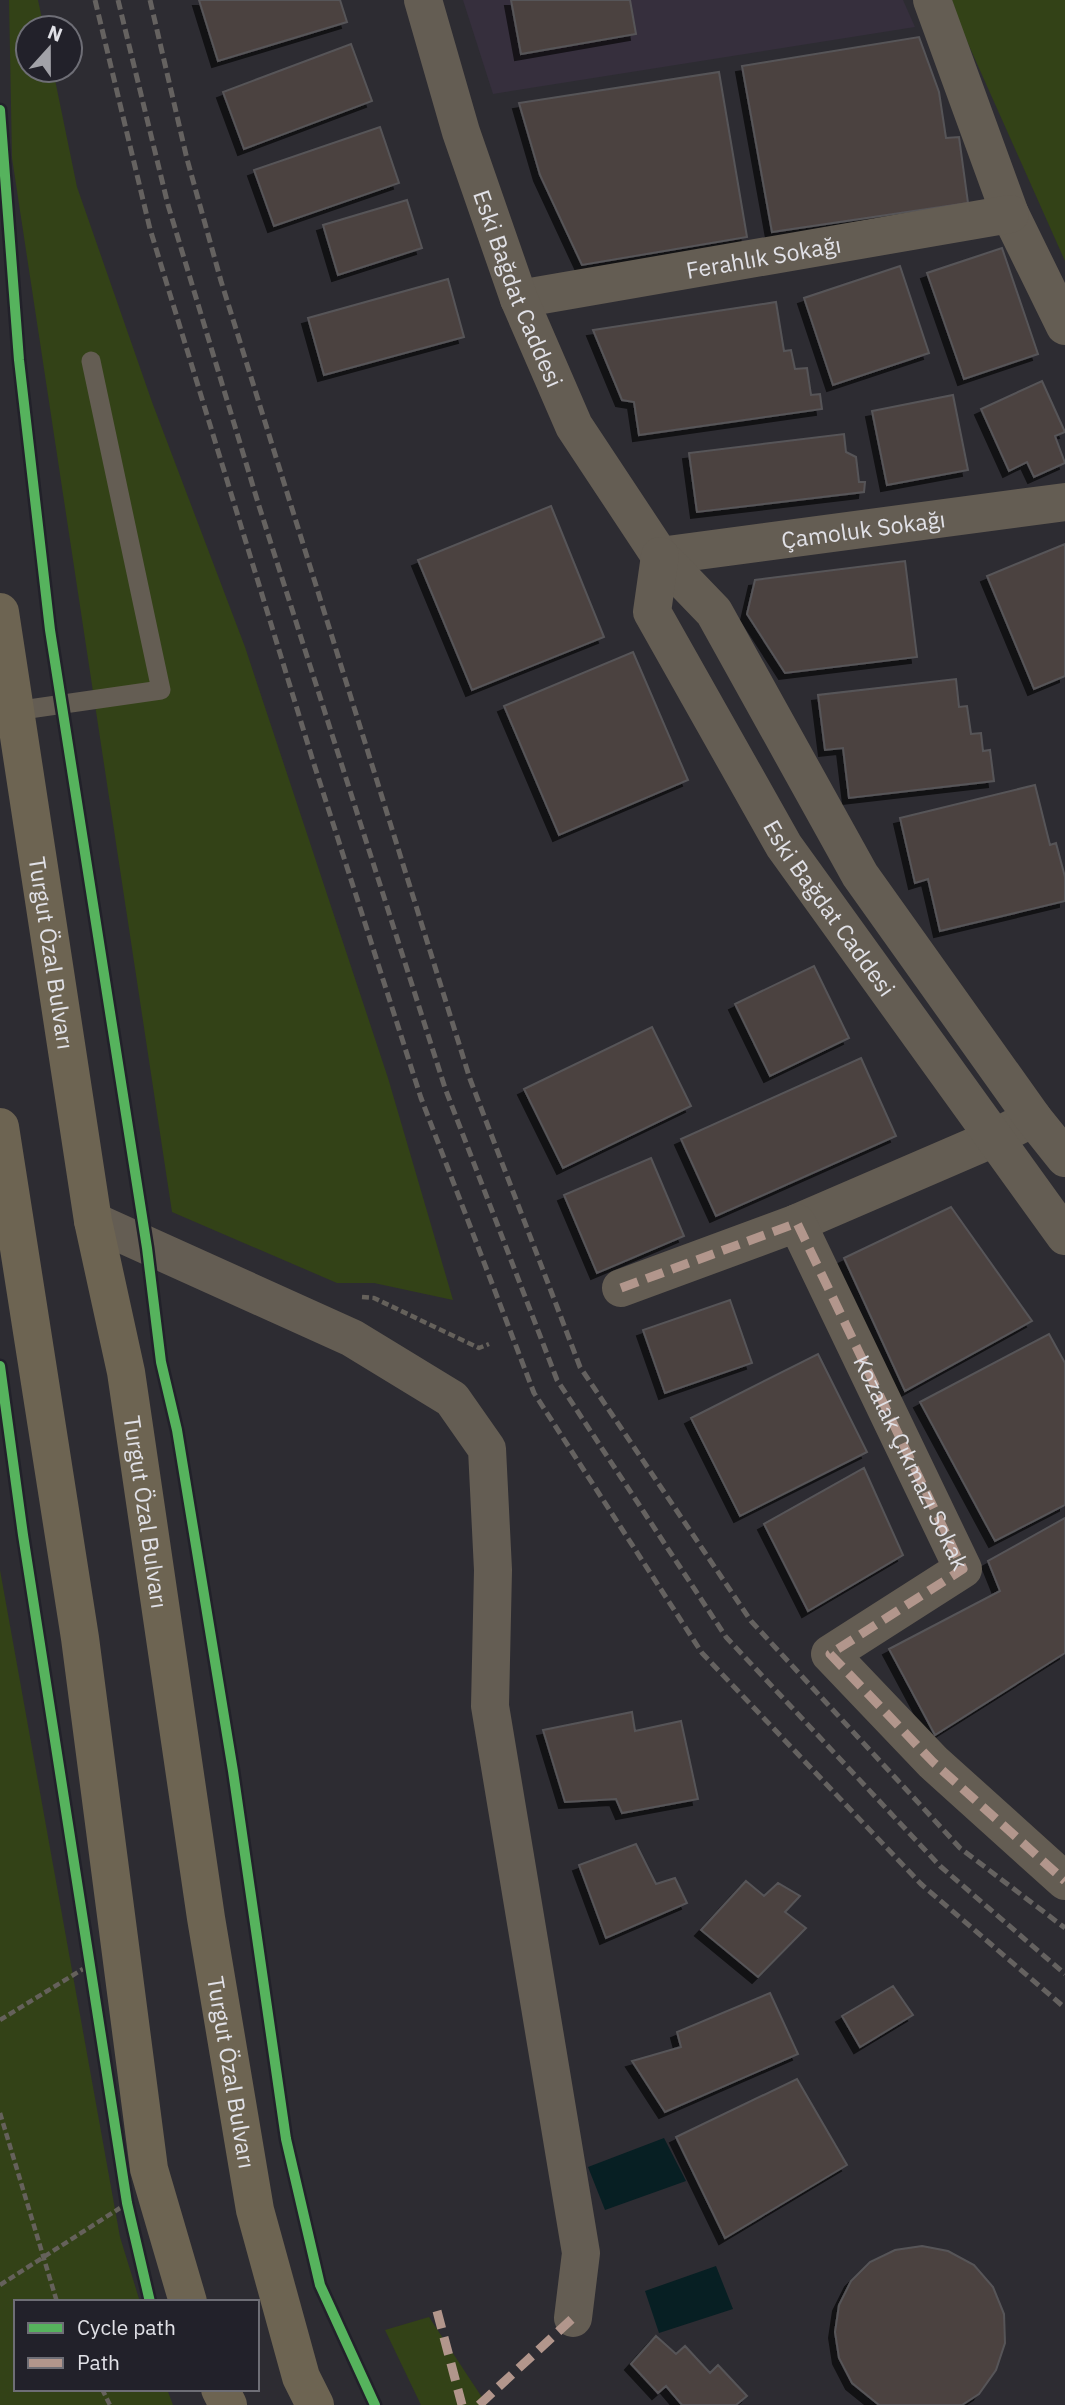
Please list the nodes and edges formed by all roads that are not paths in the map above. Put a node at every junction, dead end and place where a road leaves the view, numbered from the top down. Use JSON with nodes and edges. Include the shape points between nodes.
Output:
{"nodes":[{"id":1,"x":423,"y":0,"type":"edge"},
{"id":2,"x":932,"y":0,"type":"edge"},
{"id":3,"x":1010,"y":214,"type":"junction"},
{"id":4,"x":519,"y":299,"type":"junction"},
{"id":5,"x":1065,"y":326,"type":"edge"},
{"id":6,"x":91,"y":361,"type":"dead end"},
{"id":7,"x":1065,"y":502,"type":"edge"},
{"id":8,"x":660,"y":556,"type":"junction"},
{"id":9,"x":0,"y":612,"type":"edge"},
{"id":10,"x":15,"y":711,"type":"junction"},
{"id":11,"x":1033,"y":1118,"type":"junction"},
{"id":12,"x":0,"y":1126,"type":"edge"},
{"id":13,"x":994,"y":1138,"type":"junction"},
{"id":14,"x":1065,"y":1158,"type":"edge"},
{"id":15,"x":93,"y":1221,"type":"junction"},
{"id":16,"x":797,"y":1223,"type":"junction"},
{"id":17,"x":1065,"y":1236,"type":"edge"},
{"id":18,"x":621,"y":1288,"type":"dead end"},
{"id":19,"x":1065,"y":1881,"type":"edge"},
{"id":20,"x":187,"y":2300,"type":"edge"},
{"id":21,"x":573,"y":2318,"type":"dead end"},
{"id":22,"x":315,"y":2405,"type":"edge"}],
"edges":[{"from":1,"to":4,"type":"street","name":"Eski Bağdat Caddesi","via":[[461,132]]},
{"from":2,"to":3,"type":"street"},
{"from":3,"to":4,"type":"street","name":"Ferahlık Sokağı"},
{"from":3,"to":5,"type":"street"},
{"from":4,"to":8,"type":"street","name":"Eski Bağdat Caddesi","via":[[574,426]]},
{"from":6,"to":10,"type":"lane","via":[[161,690]]},
{"from":7,"to":8,"type":"street","name":"Çamoluk Sokağı"},
{"from":8,"to":11,"type":"street","name":"Eski Bağdat Caddesi","via":[[714,612],[860,875]]},
{"from":8,"to":13,"type":"street","name":"Eski Bağdat Caddesi","via":[[652,612],[778,834]]},
{"from":9,"to":10,"type":"highway","name":"Turgut Özal Bulvarı"},
{"from":10,"to":15,"type":"highway","name":"Turgut Özal Bulvarı"},
{"from":11,"to":13,"type":"street"},
{"from":11,"to":14,"type":"street","name":"Eski Bağdat Caddesi"},
{"from":12,"to":20,"type":"highway","via":[[80,1638],[149,2169]]},
{"from":13,"to":16,"type":"street"},
{"from":13,"to":17,"type":"street","name":"Eski Bağdat Caddesi"},
{"from":15,"to":21,"type":"street","via":[[352,1338],[452,1399],[487,1449],[494,1570],[490,1706],[582,2253]]},
{"from":15,"to":22,"type":"highway","name":"Turgut Özal Bulvarı","via":[[126,1372],[204,1905],[255,2210],[301,2377]]},
{"from":16,"to":18,"type":"street"},
{"from":16,"to":19,"type":"street","name":"Kozalak Çıkmazı Sokak","via":[[963,1569],[831,1654],[933,1762]]}]}
